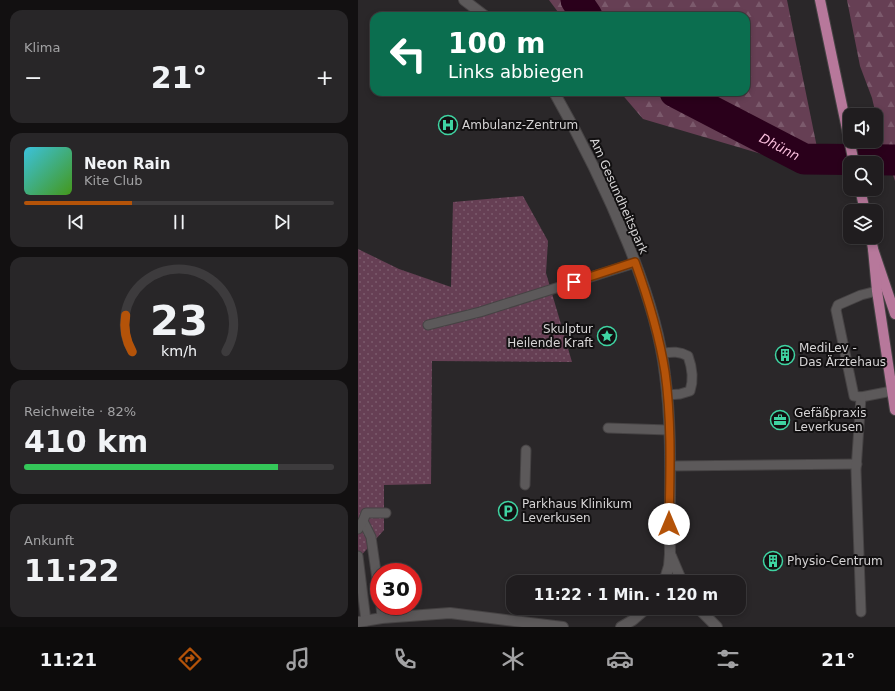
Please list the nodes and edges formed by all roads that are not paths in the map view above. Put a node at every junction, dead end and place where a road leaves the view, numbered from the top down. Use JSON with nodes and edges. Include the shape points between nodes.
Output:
{"nodes":[{"id":1,"x":464,"y":0,"type":"edge"},
{"id":2,"x":821,"y":0,"type":"edge"},
{"id":3,"x":480,"y":12,"type":"edge"},
{"id":4,"x":556,"y":96,"type":"edge"},
{"id":5,"x":852,"y":156,"type":"edge"},
{"id":6,"x":872,"y":244,"type":"edge"},
{"id":7,"x":873,"y":249,"type":"junction"},
{"id":8,"x":635,"y":262,"type":"junction"},
{"id":9,"x":877,"y":291,"type":"junction"},
{"id":10,"x":895,"y":314,"type":"edge"},
{"id":11,"x":428,"y":325,"type":"dead end"},
{"id":12,"x":662,"y":353,"type":"junction"},
{"id":13,"x":892,"y":391,"type":"junction"},
{"id":14,"x":668,"y":395,"type":"junction"},
{"id":15,"x":861,"y":397,"type":"junction"},
{"id":16,"x":895,"y":410,"type":"edge"},
{"id":17,"x":608,"y":428,"type":"dead end"},
{"id":18,"x":669,"y":430,"type":"junction"},
{"id":19,"x":526,"y":450,"type":"dead end"},
{"id":20,"x":857,"y":464,"type":"junction"},
{"id":21,"x":670,"y":466,"type":"junction"},
{"id":22,"x":526,"y":485,"type":"dead end"},
{"id":23,"x":386,"y":513,"type":"dead end"},
{"id":24,"x":361,"y":525,"type":"edge"},
{"id":25,"x":670,"y":554,"type":"junction"},
{"id":26,"x":358,"y":556,"type":"edge"},
{"id":27,"x":375,"y":563,"type":"edge"},
{"id":28,"x":666,"y":575,"type":"edge"},
{"id":29,"x":679,"y":575,"type":"edge"},
{"id":30,"x":861,"y":612,"type":"dead end"},
{"id":31,"x":639,"y":615,"type":"edge"},
{"id":32,"x":705,"y":615,"type":"edge"},
{"id":33,"x":383,"y":622,"type":"edge"},
{"id":34,"x":364,"y":623,"type":"edge"},
{"id":35,"x":564,"y":627,"type":"edge"},
{"id":36,"x":621,"y":627,"type":"edge"},
{"id":37,"x":717,"y":627,"type":"edge"}],
"edges":[{"from":1,"to":3,"type":"street"},
{"from":2,"to":5,"type":"main road"},
{"from":4,"to":8,"type":"street","name":"Am Gesundheitspark","via":[[596,172]]},
{"from":6,"to":7,"type":"main road"},
{"from":7,"to":9,"type":"main road"},
{"from":7,"to":10,"type":"main road"},
{"from":8,"to":11,"type":"lane","via":[[480,312]]},
{"from":8,"to":12,"type":"street","name":"Am Gesundheitspark"},
{"from":9,"to":13,"type":"main road"},
{"from":9,"to":15,"type":"lane","via":[[838,305],[836,310],[854,396]]},
{"from":12,"to":14,"type":"street","name":"Am Gesundheitspark"},
{"from":12,"to":14,"type":"lane","via":[[676,351],[688,356],[693,382],[690,391]]},
{"from":13,"to":15,"type":"lane"},
{"from":13,"to":16,"type":"main road"},
{"from":14,"to":18,"type":"street","name":"Am Gesundheitspark"},
{"from":15,"to":20,"type":"lane"},
{"from":17,"to":18,"type":"lane"},
{"from":18,"to":21,"type":"street","name":"Am Gesundheitspark"},
{"from":19,"to":22,"type":"lane"},
{"from":20,"to":21,"type":"lane"},
{"from":20,"to":30,"type":"lane"},
{"from":21,"to":25,"type":"street","name":"Am Gesundheitspark"},
{"from":23,"to":24,"type":"lane","via":[[366,512]]},
{"from":24,"to":27,"type":"lane","via":[[371,537]]},
{"from":25,"to":28,"type":"street","name":"Am Gesundheitspark"},
{"from":25,"to":29,"type":"street","name":"Am Gesundheitspark"},
{"from":26,"to":34,"type":"lane"},
{"from":31,"to":36,"type":"street"},
{"from":32,"to":37,"type":"street"},
{"from":33,"to":34,"type":"street"},
{"from":33,"to":35,"type":"street","via":[[450,613]]}]}
